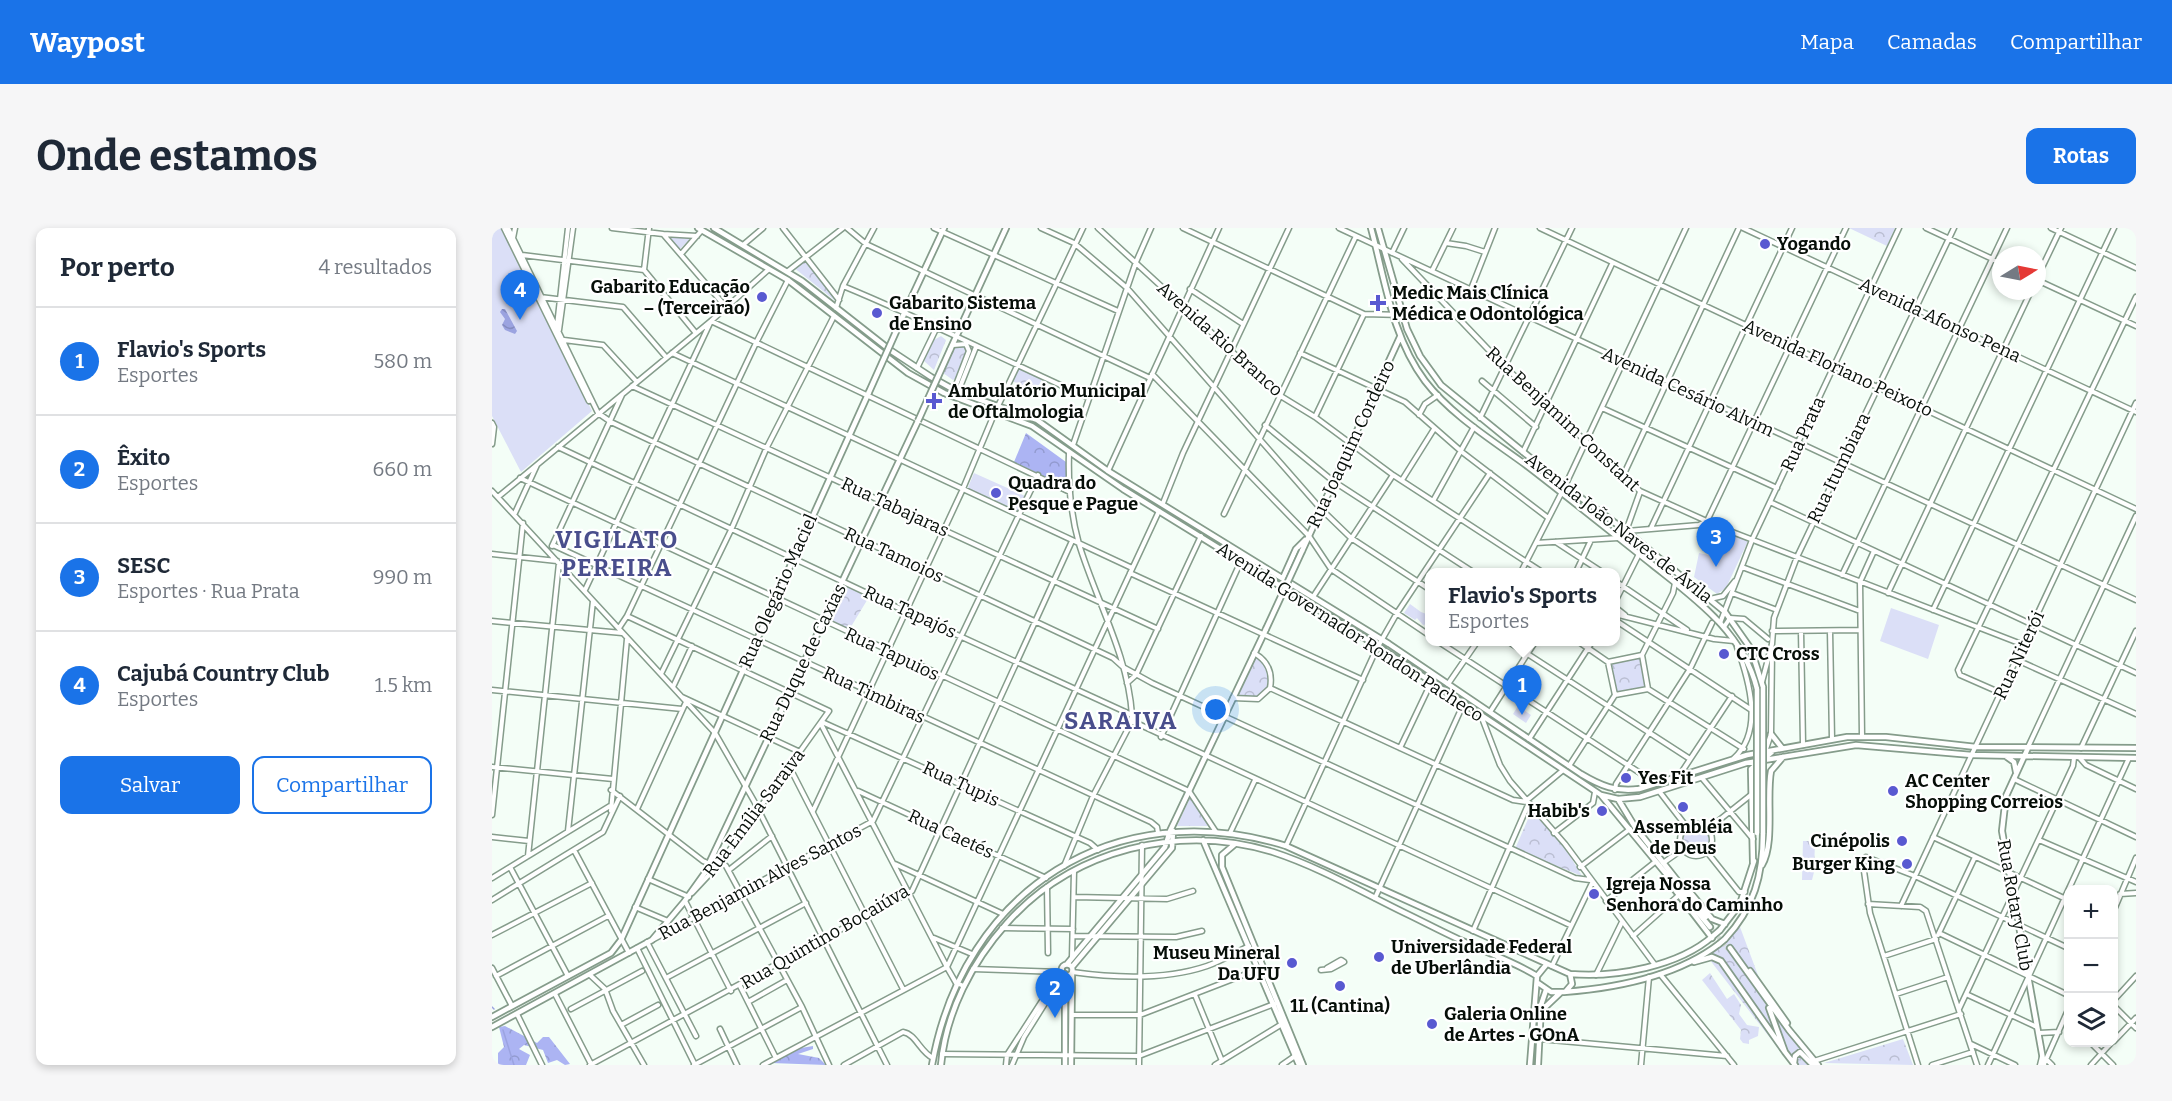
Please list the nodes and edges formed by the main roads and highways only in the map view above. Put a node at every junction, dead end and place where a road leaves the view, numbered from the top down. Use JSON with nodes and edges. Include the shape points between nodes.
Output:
{"nodes":[{"id":1,"x":714,"y":228,"type":"edge"},
{"id":2,"x":1006,"y":228,"type":"edge"},
{"id":3,"x":1371,"y":228,"type":"edge"},
{"id":4,"x":1378,"y":228,"type":"edge"},
{"id":5,"x":700,"y":229,"type":"edge"},
{"id":6,"x":943,"y":230,"type":"edge"},
{"id":7,"x":1400,"y":337,"type":"junction"},
{"id":8,"x":1309,"y":536,"type":"junction"},
{"id":9,"x":1681,"y":575,"type":"junction"},
{"id":10,"x":1283,"y":578,"type":"junction"},
{"id":11,"x":1675,"y":583,"type":"junction"},
{"id":12,"x":1771,"y":734,"type":"road end"},
{"id":13,"x":1782,"y":748,"type":"junction"},
{"id":14,"x":2028,"y":748,"type":"junction"},
{"id":15,"x":2136,"y":748,"type":"edge"},
{"id":16,"x":1774,"y":750,"type":"junction"},
{"id":17,"x":1765,"y":752,"type":"junction"},
{"id":18,"x":1785,"y":756,"type":"junction"},
{"id":19,"x":2006,"y":756,"type":"junction"},
{"id":20,"x":2024,"y":757,"type":"junction"},
{"id":21,"x":2136,"y":758,"type":"edge"},
{"id":22,"x":1754,"y":762,"type":"junction"},
{"id":23,"x":1735,"y":766,"type":"junction"},
{"id":24,"x":2016,"y":772,"type":"junction"},
{"id":25,"x":1751,"y":774,"type":"junction"},
{"id":26,"x":1615,"y":788,"type":"junction"},
{"id":27,"x":1769,"y":788,"type":"junction"},
{"id":28,"x":1752,"y":791,"type":"junction"},
{"id":29,"x":1598,"y":794,"type":"junction"},
{"id":30,"x":1618,"y":799,"type":"junction"},
{"id":31,"x":1172,"y":831,"type":"junction"},
{"id":32,"x":1760,"y":833,"type":"junction"},
{"id":33,"x":1203,"y":840,"type":"junction"},
{"id":34,"x":1171,"y":841,"type":"junction"},
{"id":35,"x":1237,"y":843,"type":"junction"},
{"id":36,"x":1754,"y":863,"type":"junction"},
{"id":37,"x":1762,"y":865,"type":"junction"},
{"id":38,"x":1663,"y":866,"type":"junction"},
{"id":39,"x":1367,"y":883,"type":"junction"},
{"id":40,"x":1360,"y":891,"type":"junction"},
{"id":41,"x":1235,"y":906,"type":"junction"},
{"id":42,"x":1725,"y":924,"type":"junction"},
{"id":43,"x":1711,"y":926,"type":"tunnel mouth"},
{"id":44,"x":1712,"y":937,"type":"junction"},
{"id":45,"x":1725,"y":938,"type":"junction"},
{"id":46,"x":650,"y":941,"type":"joint"},
{"id":47,"x":1691,"y":962,"type":"junction"},
{"id":48,"x":1067,"y":964,"type":"junction"},
{"id":49,"x":1654,"y":965,"type":"junction"},
{"id":50,"x":1549,"y":966,"type":"junction"},
{"id":51,"x":1072,"y":971,"type":"junction"},
{"id":52,"x":1063,"y":972,"type":"junction"},
{"id":53,"x":1570,"y":974,"type":"junction"},
{"id":54,"x":1537,"y":976,"type":"junction"},
{"id":55,"x":1649,"y":977,"type":"junction"},
{"id":56,"x":1538,"y":983,"type":"junction"},
{"id":57,"x":1546,"y":990,"type":"junction"},
{"id":58,"x":1562,"y":992,"type":"junction"},
{"id":59,"x":525,"y":1000,"type":"junction"},
{"id":60,"x":1276,"y":1003,"type":"junction"},
{"id":61,"x":528,"y":1008,"type":"junction"},
{"id":62,"x":1542,"y":1010,"type":"junction"},
{"id":63,"x":495,"y":1016,"type":"edge"},
{"id":64,"x":492,"y":1027,"type":"edge"},
{"id":65,"x":1801,"y":1046,"type":"junction"},
{"id":66,"x":1785,"y":1052,"type":"junction"},
{"id":67,"x":1795,"y":1064,"type":"edge"},
{"id":68,"x":1815,"y":1064,"type":"edge"},
{"id":69,"x":932,"y":1065,"type":"edge"},
{"id":70,"x":941,"y":1065,"type":"edge"},
{"id":71,"x":1065,"y":1065,"type":"edge"},
{"id":72,"x":1071,"y":1065,"type":"edge"},
{"id":73,"x":1299,"y":1065,"type":"edge"},
{"id":74,"x":1304,"y":1065,"type":"edge"},
{"id":75,"x":1530,"y":1065,"type":"edge"},
{"id":76,"x":1538,"y":1065,"type":"edge"},
{"id":77,"x":2042,"y":1065,"type":"edge"}],
"edges":[{"from":1,"to":10,"type":"main road","name":"Avenida Governador Rondon Pacheco","via":[[788,271],[917,368],[956,391],[1034,418],[1108,471]]},
{"from":2,"to":46,"type":"main road","name":"Rua Duque de Caxias","bridge":true,"via":[[708,864],[689,897]]},
{"from":3,"to":7,"type":"main road","name":"Avenida João Naves de Ávila"},
{"from":4,"to":9,"type":"main road","name":"Avenida João Naves de Ávila","via":[[1415,348],[1448,393]]},
{"from":5,"to":29,"type":"main road","name":"Avenida Governador Rondon Pacheco","via":[[788,280],[889,362],[925,384],[1030,425],[1378,646]]},
{"from":6,"to":59,"type":"main road","name":"Rua Olegário Maciel","bridge":true,"via":[[621,940],[611,953]]},
{"from":7,"to":8,"type":"main road","name":"Rua Joaquim Cordeiro"},
{"from":7,"to":11,"type":"main road","name":"Avenida João Naves de Ávila","via":[[1438,395]]},
{"from":8,"to":10,"type":"main road","via":[[1296,549]]},
{"from":8,"to":31,"type":"main road","name":"Rua Joaquim Cordeiro","bridge":true},
{"from":9,"to":11,"type":"main road"},
{"from":9,"to":32,"type":"main road","name":"Avenida João Naves de Ávila","bridge":true,"via":[[1725,612],[1751,649],[1762,685]]},
{"from":10,"to":26,"type":"main road","name":"Avenida Governador Rondon Pacheco","via":[[1597,783]]},
{"from":11,"to":32,"type":"main road","name":"Avenida João Naves de Ávila","bridge":true,"via":[[1722,625],[1748,662],[1756,689]]},
{"from":12,"to":13,"type":"main road"},
{"from":13,"to":14,"type":"main road","via":[[1862,736]]},
{"from":13,"to":16,"type":"main road"},
{"from":14,"to":15,"type":"main road"},
{"from":14,"to":20,"type":"main road","name":"Rua Rotary Club"},
{"from":16,"to":17,"type":"main road"},
{"from":16,"to":22,"type":"main road"},
{"from":17,"to":22,"type":"main road"},
{"from":17,"to":26,"type":"main road","via":[[1658,784]]},
{"from":18,"to":19,"type":"main road","name":"Avenida Governador Rondon Pacheco","via":[[1865,745]]},
{"from":18,"to":22,"type":"main road","name":"Avenida Governador Rondon Pacheco"},
{"from":18,"to":27,"type":"main road","name":"Avenida João Naves de Ávila","via":[[1772,767]]},
{"from":19,"to":20,"type":"main road","name":"Avenida Governador Rondon Pacheco"},
{"from":19,"to":24,"type":"main road","via":[[2014,762]]},
{"from":20,"to":21,"type":"main road","name":"Avenida Governador Rondon Pacheco"},
{"from":20,"to":24,"type":"main road","name":"Rua Rotary Club"},
{"from":22,"to":23,"type":"main road","name":"Avenida Governador Rondon Pacheco"},
{"from":22,"to":25,"type":"main road"},
{"from":23,"to":25,"type":"main road"},
{"from":23,"to":30,"type":"main road","name":"Avenida Governador Rondon Pacheco","via":[[1640,797]]},
{"from":24,"to":77,"type":"main road","name":"Rua Rotary Club","via":[[2003,814],[2008,871],[2044,1058]]},
{"from":25,"to":28,"type":"main road","name":"Avenida João Naves de Ávila"},
{"from":26,"to":30,"type":"main road"},
{"from":27,"to":28,"type":"main road","via":[[1760,784]]},
{"from":27,"to":37,"type":"main road","name":"Avenida João Naves de Ávila","via":[[1769,825]]},
{"from":28,"to":36,"type":"main road","name":"Avenida João Naves de Ávila"},
{"from":29,"to":30,"type":"main road","name":"Avenida Governador Rondon Pacheco"},
{"from":29,"to":38,"type":"main road","via":[[1655,862]]},
{"from":30,"to":38,"type":"main road"},
{"from":31,"to":34,"type":"main road"},
{"from":31,"to":39,"type":"main road","via":[[1230,833],[1286,846]]},
{"from":31,"to":69,"type":"main road","via":[[1098,850],[1064,866],[1004,914],[972,954],[956,983],[942,1019]]},
{"from":32,"to":36,"type":"main road","name":"Avenida João Naves de Ávila"},
{"from":32,"to":37,"type":"main road","name":"Avenida João Naves de Ávila"},
{"from":33,"to":34,"type":"main road"},
{"from":33,"to":35,"type":"main road"},
{"from":33,"to":41,"type":"main road"},
{"from":34,"to":48,"type":"main road"},
{"from":34,"to":51,"type":"main road","via":[[1172,848]]},
{"from":34,"to":70,"type":"main road","via":[[1142,845],[1074,870],[1022,907],[1002,928],[964,986]]},
{"from":35,"to":40,"type":"main road","via":[[1285,856]]},
{"from":35,"to":41,"type":"main road","via":[[1226,850],[1221,860]]},
{"from":36,"to":42,"type":"main road","name":"Avenida João Naves de Ávila","via":[[1740,904]]},
{"from":37,"to":45,"type":"main road","name":"Avenida João Naves de Ávila","via":[[1745,914]]},
{"from":38,"to":42,"type":"main road","via":[[1712,919]]},
{"from":38,"to":43,"type":"main road"},
{"from":38,"to":44,"type":"main road","via":[[1679,896]]},
{"from":39,"to":40,"type":"main road"},
{"from":39,"to":50,"type":"main road"},
{"from":40,"to":54,"type":"main road"},
{"from":41,"to":60,"type":"main road"},
{"from":41,"to":60,"type":"main road"},
{"from":42,"to":44,"type":"main road","name":"Avenida João Naves de Ávila","bridge":true},
{"from":44,"to":49,"type":"main road","name":"Avenida João Naves de Ávila","via":[[1679,959]]},
{"from":45,"to":47,"type":"main road","name":"Avenida João Naves de Ávila","bridge":true},
{"from":45,"to":65,"type":"main road"},
{"from":46,"to":61,"type":"main road","name":"Rua Benjamin Alves Santos"},
{"from":47,"to":55,"type":"main road","name":"Avenida João Naves de Ávila"},
{"from":47,"to":66,"type":"main road","via":[[1712,957],[1721,961]]},
{"from":48,"to":51,"type":"main road"},
{"from":48,"to":52,"type":"main road"},
{"from":49,"to":53,"type":"main road","name":"Avenida João Naves de Ávila","via":[[1596,975]]},
{"from":49,"to":55,"type":"main road"},
{"from":50,"to":53,"type":"main road"},
{"from":50,"to":54,"type":"main road"},
{"from":51,"to":52,"type":"main road"},
{"from":51,"to":72,"type":"main road"},
{"from":52,"to":71,"type":"main road"},
{"from":53,"to":58,"type":"main road","via":[[1572,984]]},
{"from":54,"to":56,"type":"main road"},
{"from":55,"to":58,"type":"main road","name":"Avenida João Naves de Ávila"},
{"from":56,"to":57,"type":"main road"},
{"from":56,"to":75,"type":"main road"},
{"from":57,"to":58,"type":"main road"},
{"from":57,"to":62,"type":"main road"},
{"from":58,"to":62,"type":"main road"},
{"from":59,"to":61,"type":"main road"},
{"from":59,"to":63,"type":"main road"},
{"from":60,"to":73,"type":"main road"},
{"from":60,"to":74,"type":"main road"},
{"from":61,"to":64,"type":"main road","name":"Rua Benjamin Alves Santos"},
{"from":62,"to":76,"type":"main road"},
{"from":65,"to":66,"type":"main road","via":[[1729,948],[1771,1010]]},
{"from":65,"to":68,"type":"main road"},
{"from":66,"to":67,"type":"main road"},
{"from":67,"to":68,"type":"main road","via":[[1795,1056],[1800,1052]]}]}
